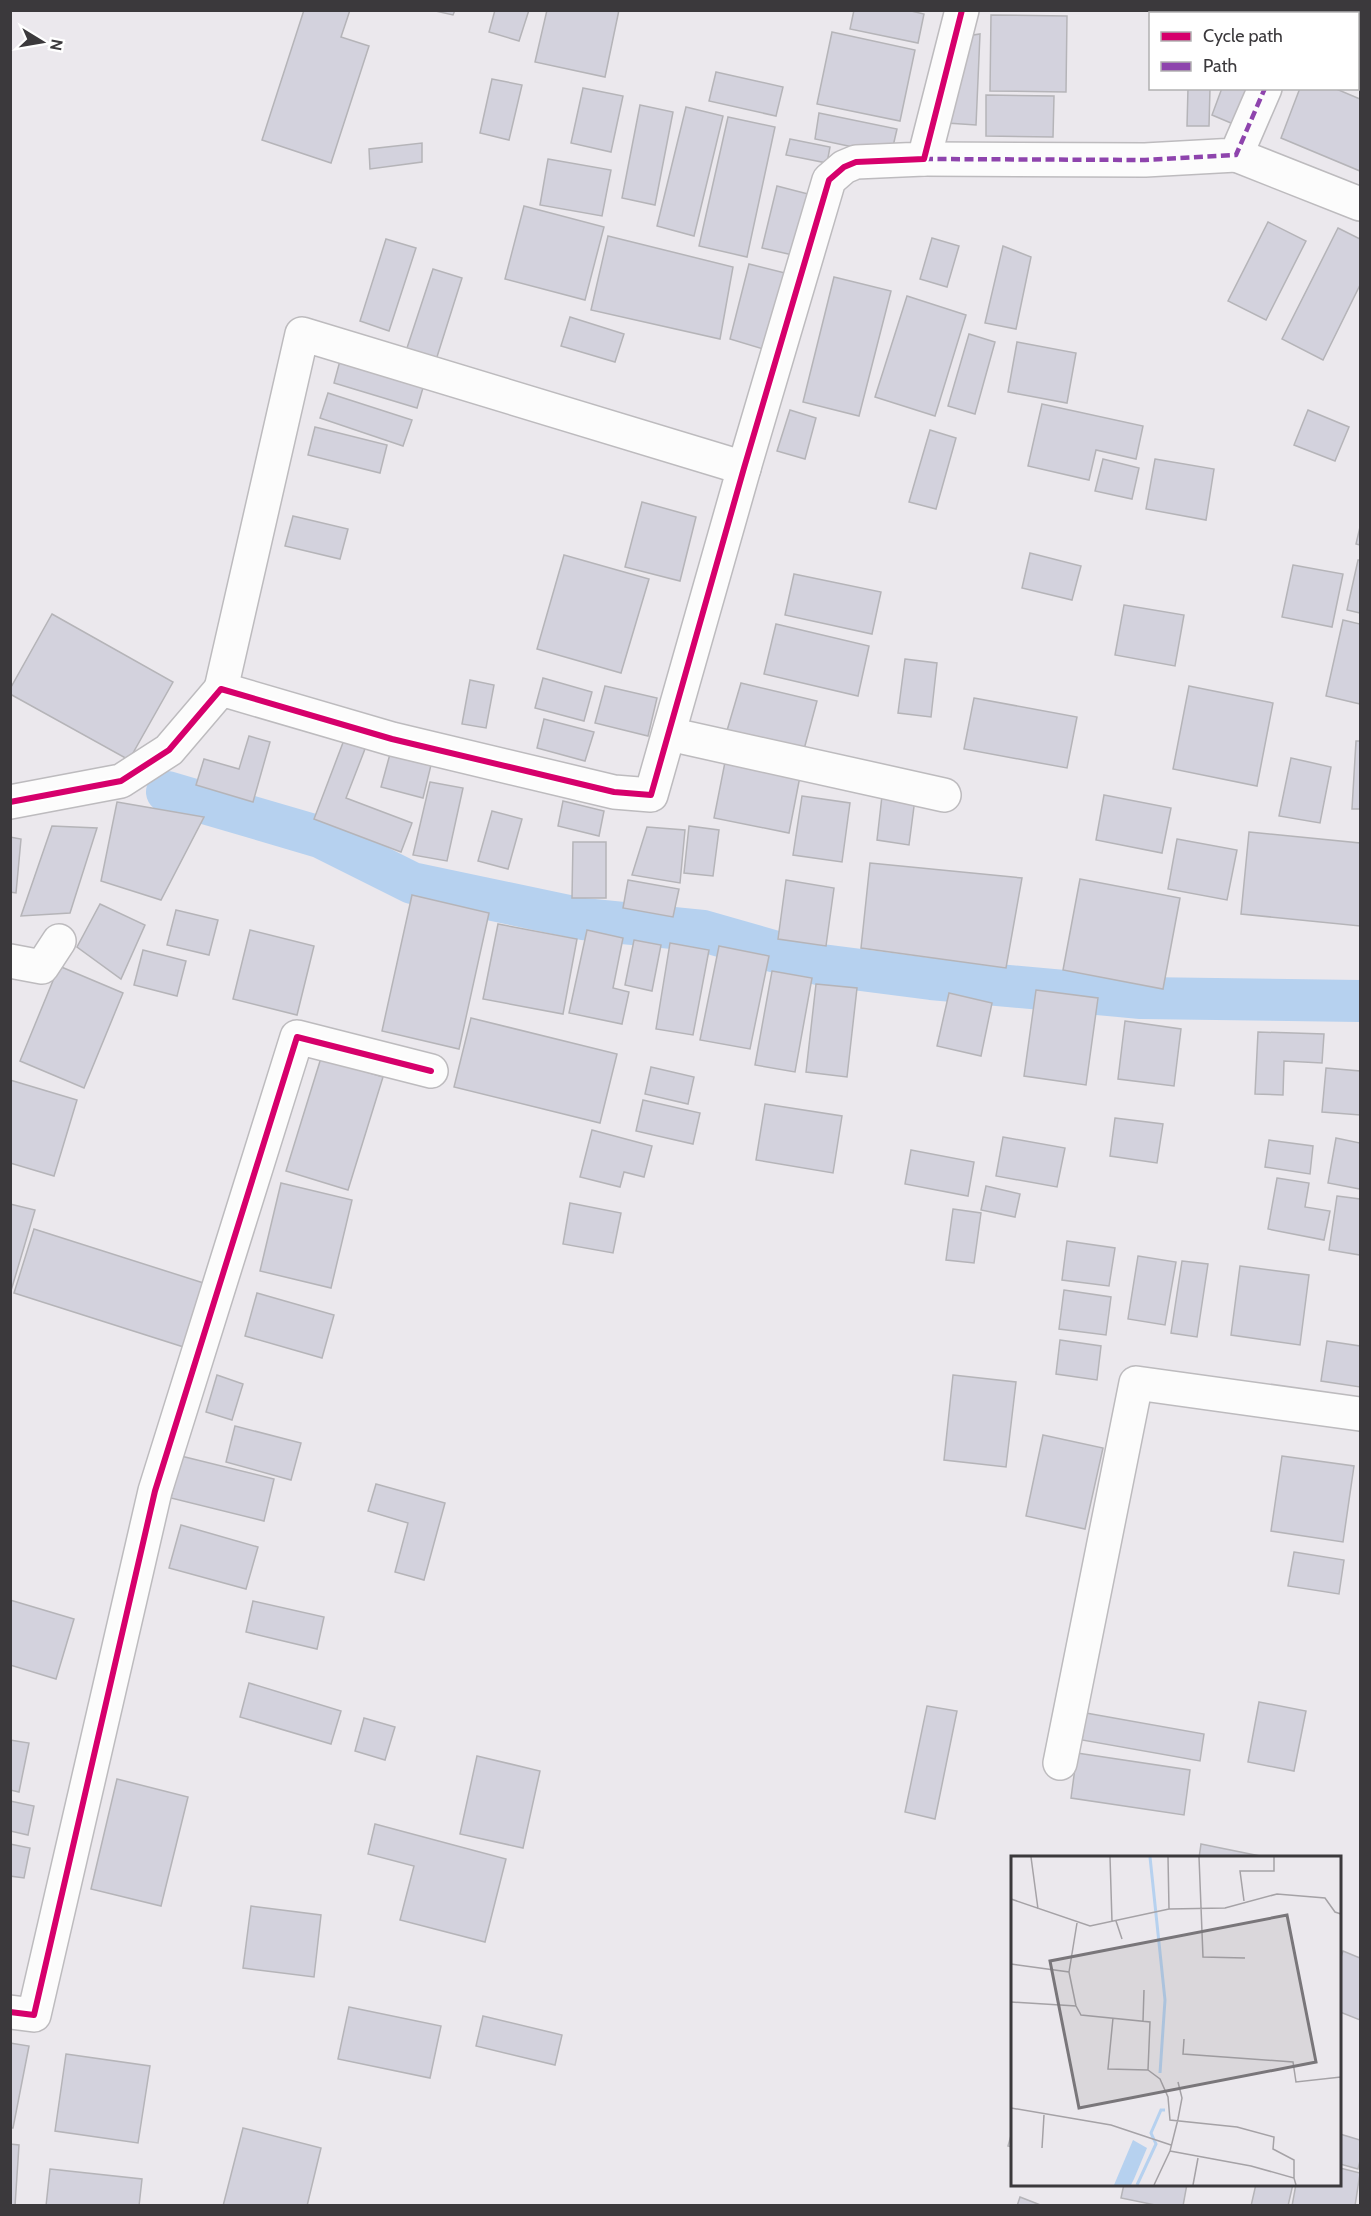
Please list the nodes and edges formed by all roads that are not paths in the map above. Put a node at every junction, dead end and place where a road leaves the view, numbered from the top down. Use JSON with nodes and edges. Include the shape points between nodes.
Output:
{"nodes":[{"id":1,"x":962,"y":10,"type":"edge"},
{"id":2,"x":1264,"y":90,"type":"edge"},
{"id":3,"x":1236,"y":154,"type":"junction"},
{"id":4,"x":924,"y":159,"type":"junction"},
{"id":5,"x":1360,"y":204,"type":"edge"},
{"id":6,"x":744,"y":468,"type":"junction"},
{"id":7,"x":221,"y":688,"type":"junction"},
{"id":8,"x":669,"y":734,"type":"junction"},
{"id":9,"x":944,"y":795,"type":"dead end"},
{"id":10,"x":10,"y":802,"type":"edge"},
{"id":11,"x":59,"y":941,"type":"dead end"},
{"id":12,"x":10,"y":962,"type":"edge"},
{"id":13,"x":431,"y":1071,"type":"dead end"},
{"id":14,"x":1360,"y":1414,"type":"edge"},
{"id":15,"x":1060,"y":1763,"type":"dead end"},
{"id":16,"x":10,"y":2012,"type":"edge"}],
"edges":[{"from":1,"to":4,"type":"street"},
{"from":2,"to":3,"type":"street"},
{"from":3,"to":4,"type":"street","via":[[1145,160]]},
{"from":3,"to":5,"type":"street"},
{"from":4,"to":6,"type":"street","via":[[856,162],[830,180]]},
{"from":6,"to":7,"type":"street","via":[[302,334]]},
{"from":6,"to":8,"type":"street"},
{"from":7,"to":8,"type":"street","via":[[392,739],[614,792],[651,795]]},
{"from":7,"to":10,"type":"street","via":[[169,750],[121,781]]},
{"from":8,"to":9,"type":"street"},
{"from":11,"to":12,"type":"street","via":[[42,967]]},
{"from":13,"to":16,"type":"street","via":[[297,1037],[155,1491],[34,2015]]},
{"from":14,"to":15,"type":"street","via":[[1136,1383]]}]}
